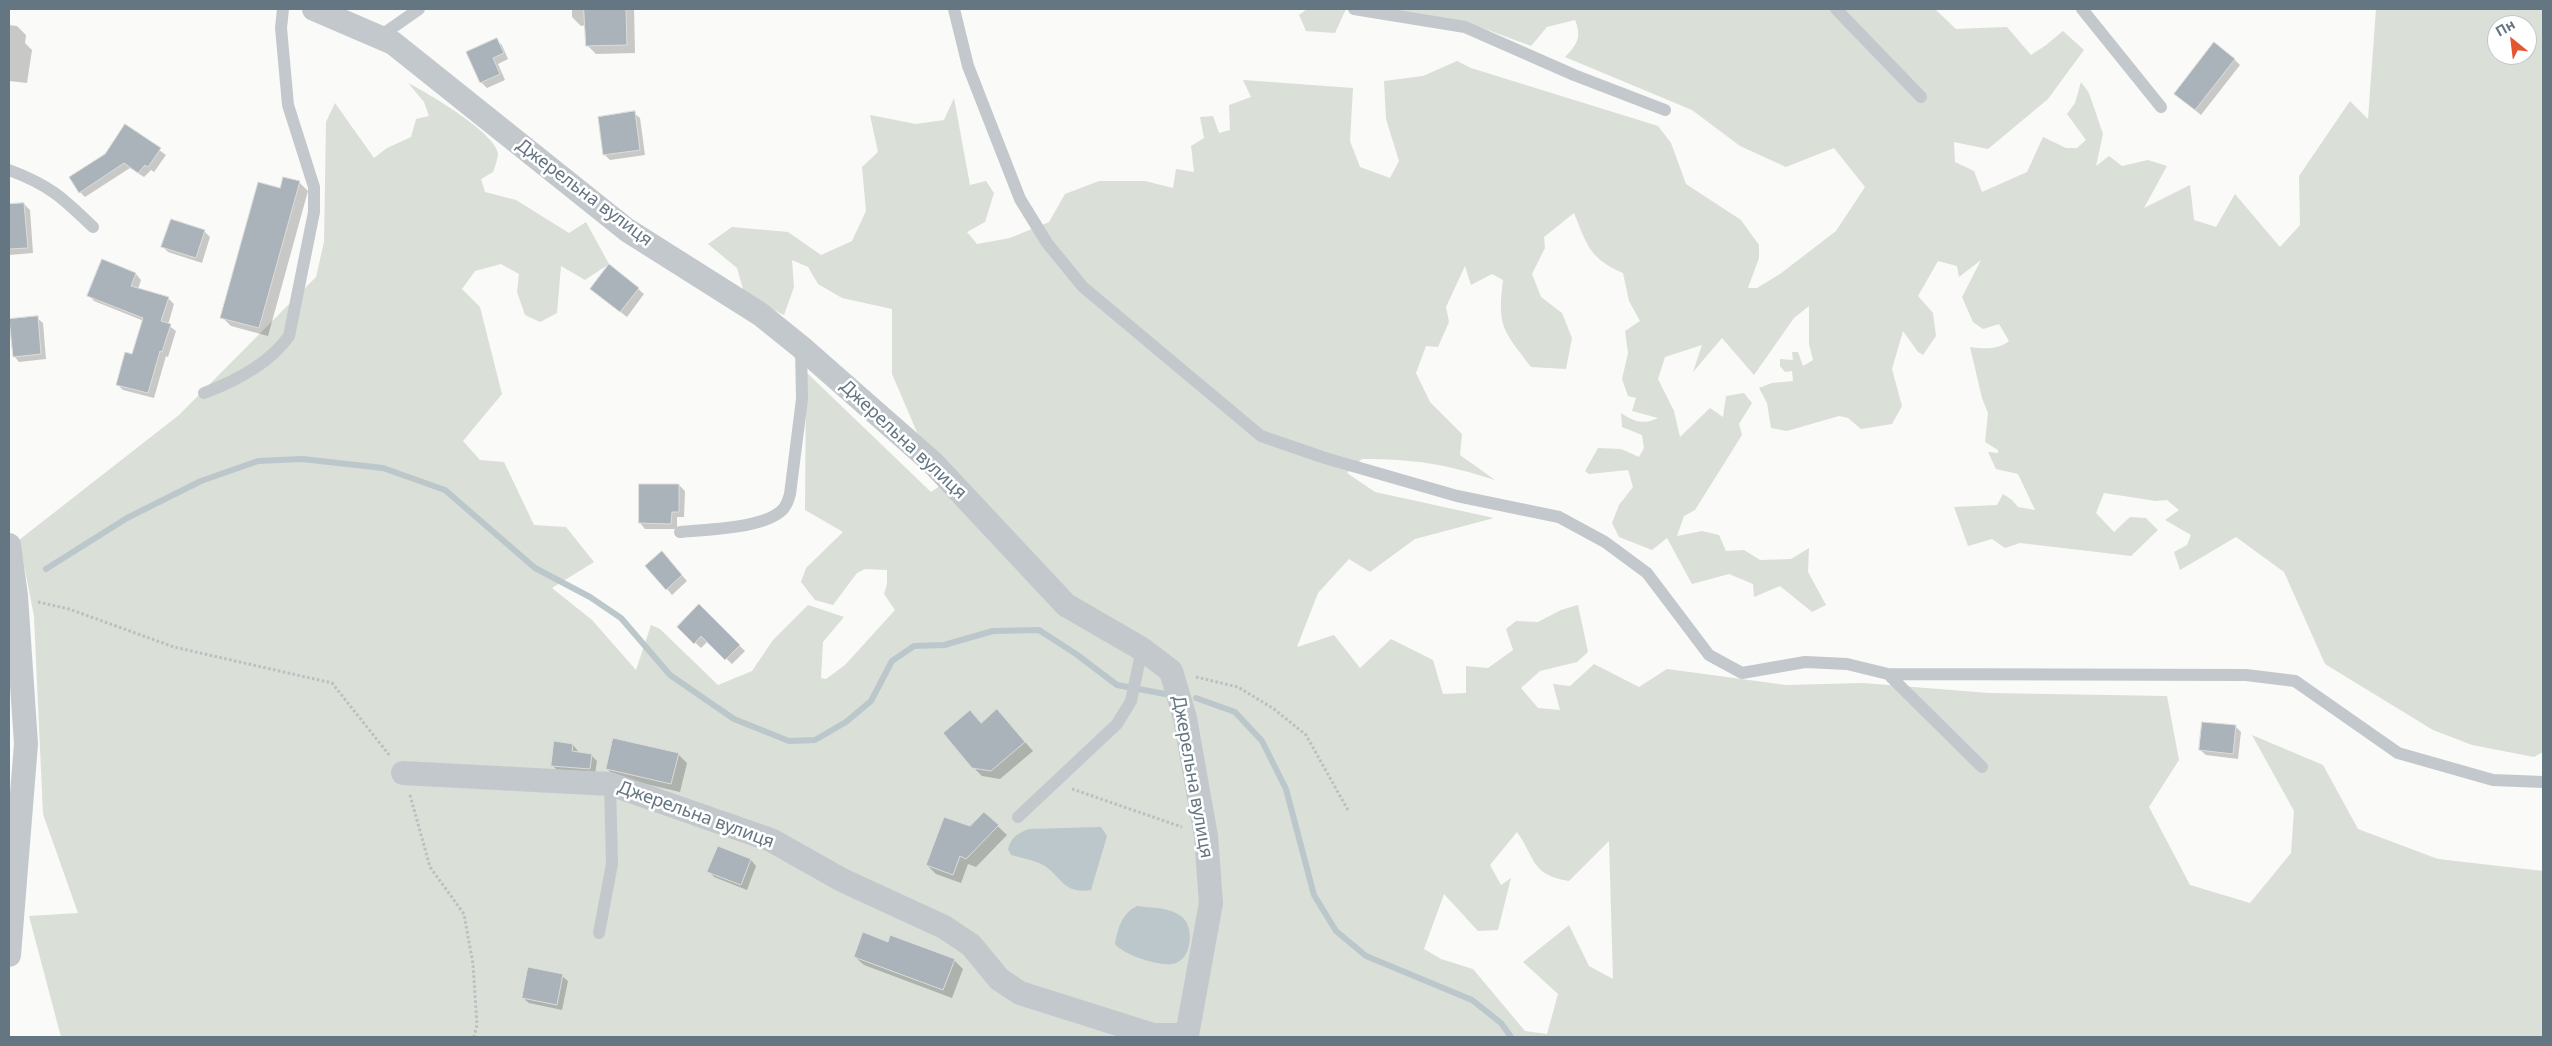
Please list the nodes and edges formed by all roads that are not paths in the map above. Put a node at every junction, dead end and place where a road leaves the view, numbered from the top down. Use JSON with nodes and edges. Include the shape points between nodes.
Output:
{"nodes":[{"id":1,"x":283,"y":9,"type":"edge"},
{"id":2,"x":314,"y":9,"type":"edge"},
{"id":3,"x":419,"y":9,"type":"edge"},
{"id":4,"x":954,"y":9,"type":"edge"},
{"id":5,"x":1354,"y":9,"type":"edge"},
{"id":6,"x":1836,"y":9,"type":"edge"},
{"id":7,"x":2082,"y":9,"type":"edge"},
{"id":8,"x":379,"y":37,"type":"junction"},
{"id":9,"x":1921,"y":97,"type":"dead end"},
{"id":10,"x":2161,"y":107,"type":"dead end"},
{"id":11,"x":1665,"y":110,"type":"dead end"},
{"id":12,"x":9,"y":170,"type":"edge"},
{"id":13,"x":92,"y":227,"type":"dead end"},
{"id":14,"x":801,"y":347,"type":"junction"},
{"id":15,"x":204,"y":394,"type":"dead end"},
{"id":16,"x":680,"y":532,"type":"dead end"},
{"id":17,"x":9,"y":545,"type":"edge"},
{"id":18,"x":10,"y":568,"type":"edge"},
{"id":19,"x":1142,"y":649,"type":"junction"},
{"id":20,"x":1888,"y":674,"type":"junction"},
{"id":21,"x":1982,"y":767,"type":"dead end"},
{"id":22,"x":404,"y":774,"type":"road end"},
{"id":23,"x":2543,"y":782,"type":"edge"},
{"id":24,"x":610,"y":784,"type":"junction"},
{"id":25,"x":1018,"y":818,"type":"dead end"},
{"id":26,"x":599,"y":933,"type":"dead end"},
{"id":27,"x":9,"y":955,"type":"edge"},
{"id":28,"x":1189,"y":1036,"type":"edge"}],
"edges":[{"from":1,"to":15,"type":"lane","via":[[280,28],[288,105],[314,188],[314,212],[290,336],[262,363],[229,384]]},
{"from":2,"to":8,"type":"street","name":"Джерельна вулиця"},
{"from":3,"to":8,"type":"lane"},
{"from":4,"to":20,"type":"lane","via":[[968,66],[1020,199],[1047,243],[1083,287],[1261,436],[1457,496],[1559,517],[1605,542],[1647,573],[1709,654],[1742,673],[1805,662],[1847,664]]},
{"from":5,"to":11,"type":"lane","via":[[1465,27],[1574,75]]},
{"from":6,"to":9,"type":"lane"},
{"from":7,"to":10,"type":"lane"},
{"from":8,"to":14,"type":"street","name":"Джерельна вулиця","via":[[393,43],[627,230],[760,314]]},
{"from":12,"to":13,"type":"lane","via":[[60,194]]},
{"from":14,"to":16,"type":"lane","via":[[802,399],[790,494],[785,508],[774,516],[751,524]]},
{"from":14,"to":19,"type":"street","name":"Джерельна вулиця","via":[[933,463],[1066,606]]},
{"from":17,"to":18,"type":"street"},
{"from":18,"to":27,"type":"street","via":[[16,596],[26,744]]},
{"from":19,"to":25,"type":"lane","via":[[1131,701],[1117,724]]},
{"from":19,"to":28,"type":"street","name":"Джерельна вулиця","via":[[1171,670],[1185,718],[1206,836],[1211,903]]},
{"from":20,"to":21,"type":"lane"},
{"from":20,"to":23,"type":"lane","via":[[2246,675],[2295,681],[2398,752],[2493,780]]},
{"from":22,"to":24,"type":"street","name":"Джерельна вулиця"},
{"from":24,"to":26,"type":"lane","via":[[612,864]]},
{"from":24,"to":28,"type":"street","name":"Джерельна вулиця","via":[[771,840],[842,880],[944,927],[971,945],[999,979],[1020,993],[1153,1035]]}]}
